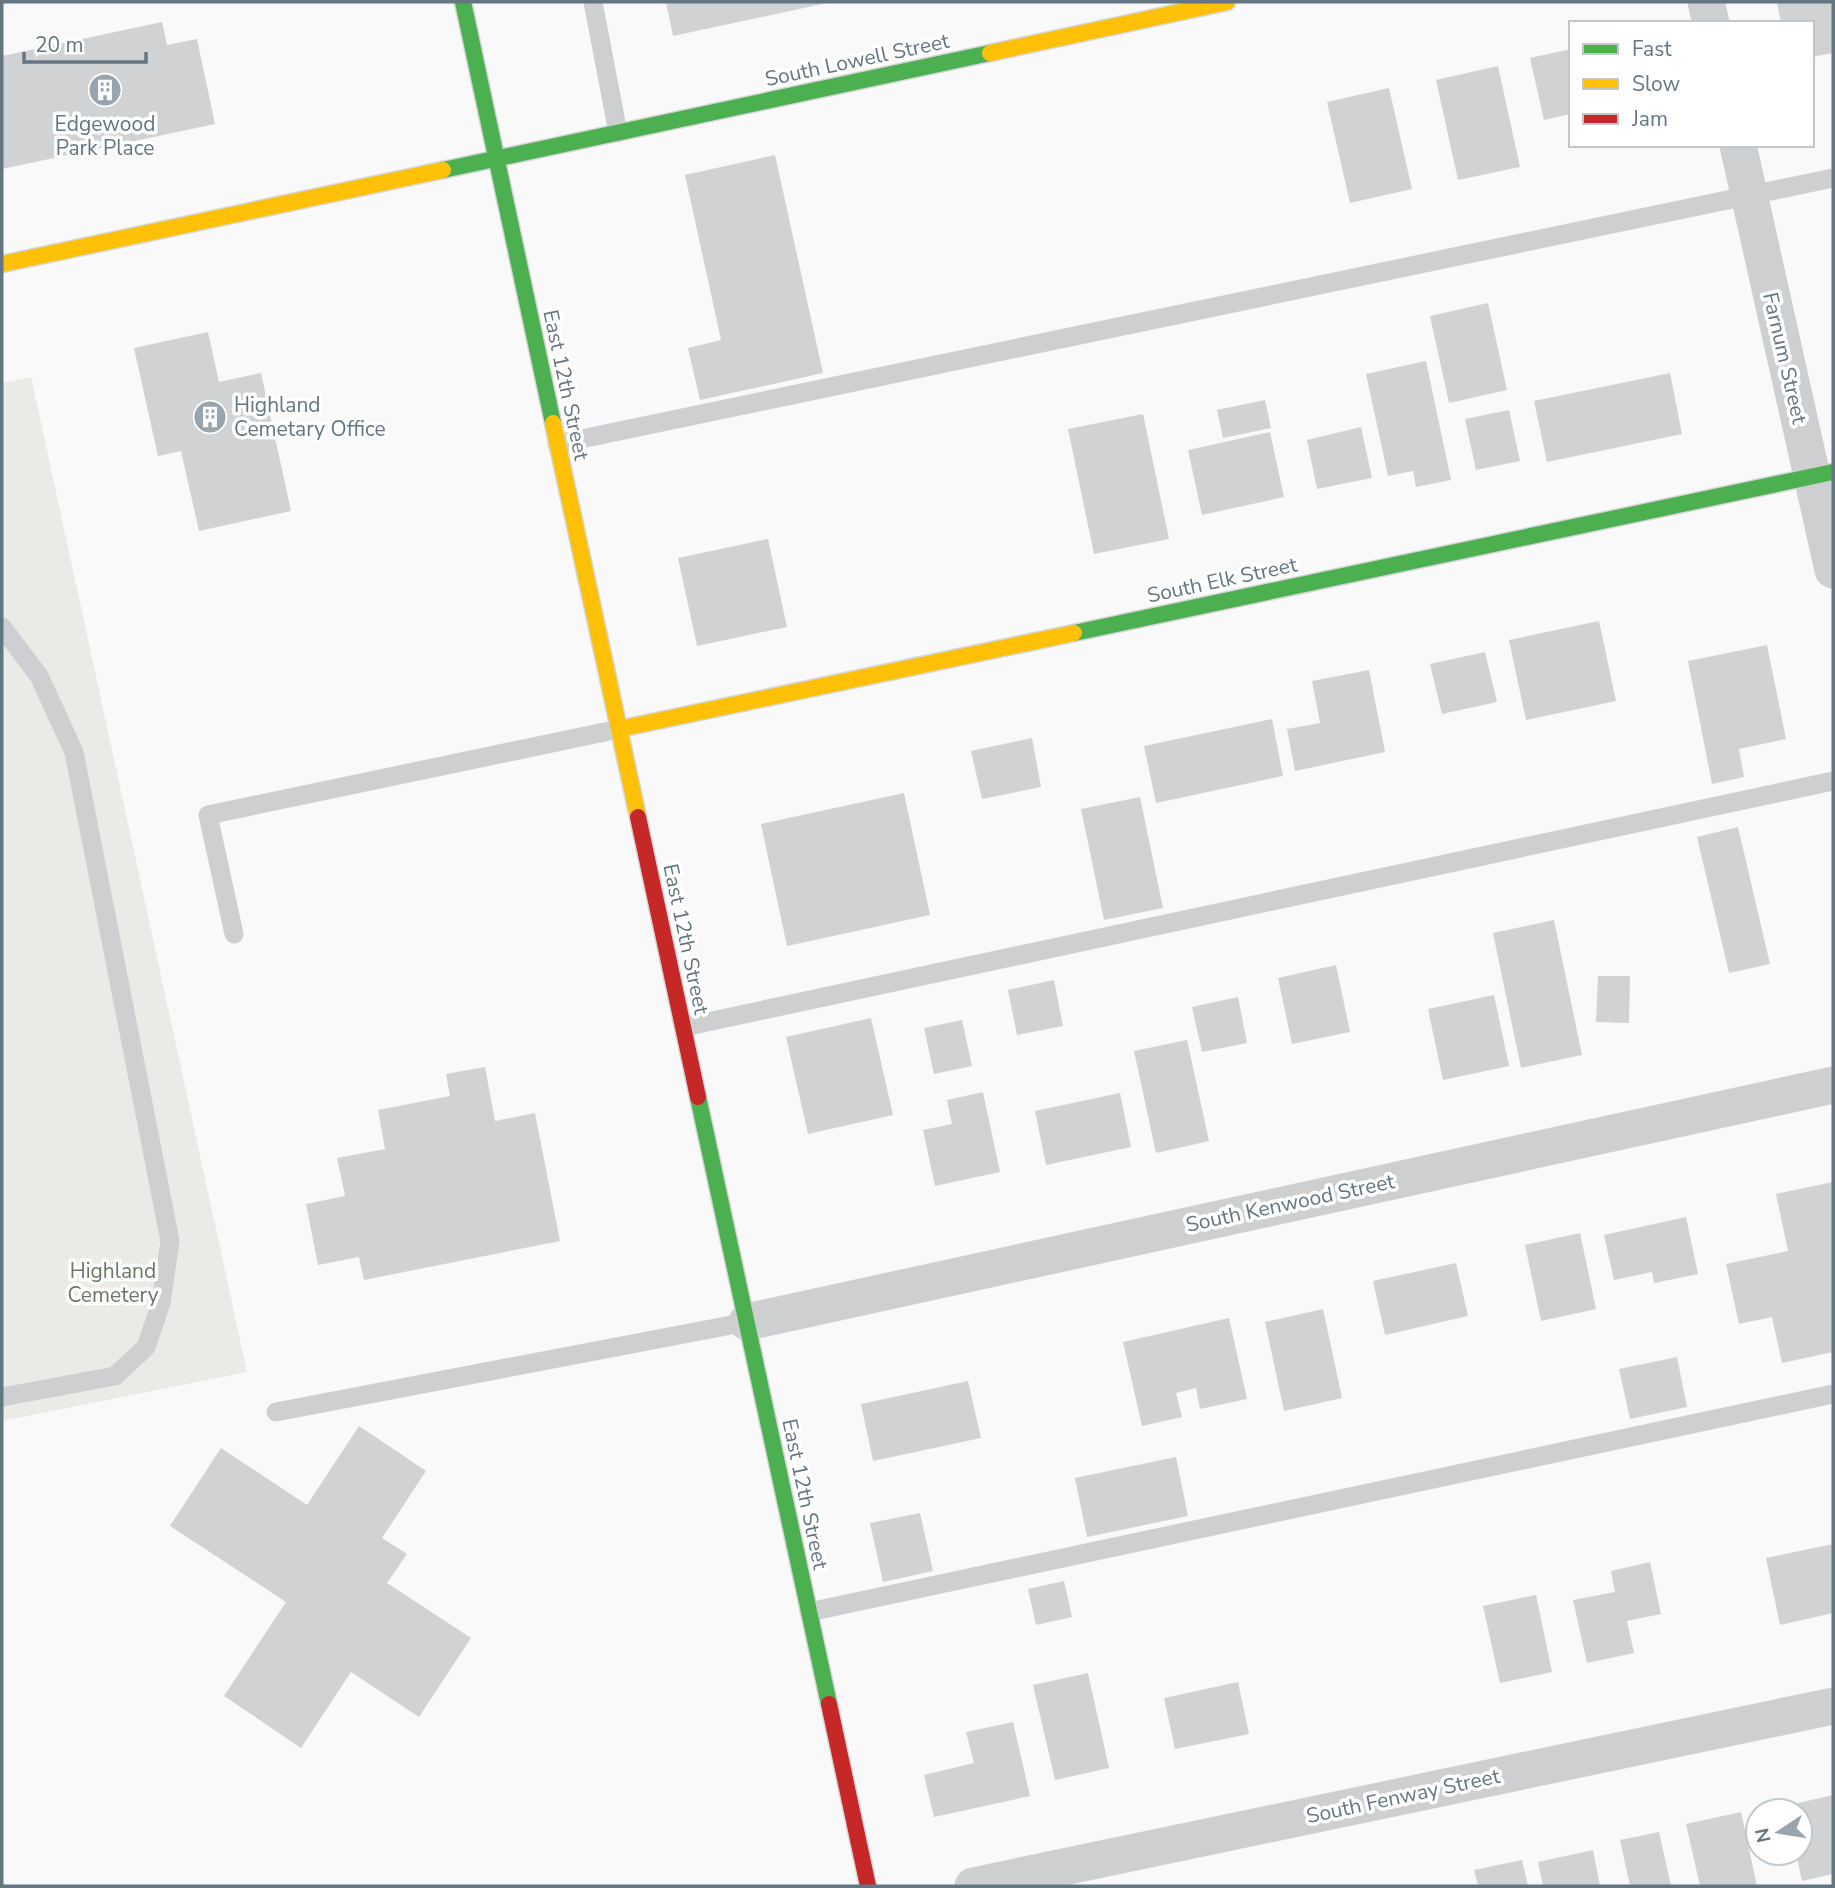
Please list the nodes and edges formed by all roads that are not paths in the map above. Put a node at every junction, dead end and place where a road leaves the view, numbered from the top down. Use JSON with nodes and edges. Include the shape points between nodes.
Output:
{"nodes":[{"id":1,"x":463,"y":2,"type":"edge"},
{"id":2,"x":593,"y":2,"type":"edge"},
{"id":3,"x":1227,"y":2,"type":"edge"},
{"id":4,"x":1706,"y":2,"type":"edge"},
{"id":5,"x":1711,"y":21,"type":"edge"},
{"id":6,"x":618,"y":133,"type":"junction"},
{"id":7,"x":1738,"y":147,"type":"edge"},
{"id":8,"x":495,"y":160,"type":"junction"},
{"id":9,"x":1833,"y":178,"type":"edge"},
{"id":10,"x":1749,"y":196,"type":"junction"},
{"id":11,"x":2,"y":264,"type":"edge"},
{"id":12,"x":557,"y":444,"type":"junction"},
{"id":13,"x":1823,"y":474,"type":"edge"},
{"id":14,"x":1833,"y":570,"type":"edge"},
{"id":15,"x":2,"y":627,"type":"edge"},
{"id":16,"x":619,"y":729,"type":"junction"},
{"id":17,"x":1833,"y":781,"type":"edge"},
{"id":18,"x":234,"y":934,"type":"dead end"},
{"id":19,"x":684,"y":1027,"type":"junction"},
{"id":20,"x":1833,"y":1085,"type":"edge"},
{"id":21,"x":747,"y":1322,"type":"junction"},
{"id":22,"x":1833,"y":1394,"type":"edge"},
{"id":23,"x":2,"y":1398,"type":"edge"},
{"id":24,"x":276,"y":1412,"type":"dead end"},
{"id":25,"x":809,"y":1612,"type":"junction"},
{"id":26,"x":1833,"y":1706,"type":"edge"},
{"id":27,"x":868,"y":1886,"type":"edge"},
{"id":28,"x":973,"y":1886,"type":"edge"}],
"edges":[{"from":1,"to":8,"type":"street","name":"East 12th Street"},
{"from":2,"to":6,"type":"lane"},
{"from":3,"to":6,"type":"street","name":"South Lowell Street"},
{"from":4,"to":5,"type":"street"},
{"from":6,"to":8,"type":"street","name":"South Lowell Street"},
{"from":7,"to":10,"type":"street","name":"Farnum Street"},
{"from":8,"to":11,"type":"street","name":"South Lowell Street"},
{"from":8,"to":12,"type":"street","name":"East 12th Street"},
{"from":9,"to":10,"type":"lane"},
{"from":10,"to":12,"type":"lane"},
{"from":10,"to":13,"type":"street","name":"Farnum Street"},
{"from":12,"to":16,"type":"street","name":"East 12th Street"},
{"from":13,"to":14,"type":"street","name":"Farnum Street"},
{"from":13,"to":16,"type":"street","name":"South Elk Street"},
{"from":15,"to":23,"type":"lane","via":[[39,676],[74,752],[170,1241],[161,1303],[146,1346],[115,1376]]},
{"from":16,"to":18,"type":"lane","via":[[208,815]]},
{"from":16,"to":19,"type":"street","name":"East 12th Street"},
{"from":17,"to":19,"type":"lane"},
{"from":19,"to":21,"type":"street","name":"East 12th Street"},
{"from":20,"to":21,"type":"street","name":"South Kenwood Street"},
{"from":21,"to":24,"type":"lane"},
{"from":21,"to":25,"type":"street","name":"East 12th Street"},
{"from":22,"to":25,"type":"lane"},
{"from":25,"to":27,"type":"street","name":"East 12th Street"},
{"from":26,"to":28,"type":"street","name":"South Fenway Street"}]}
